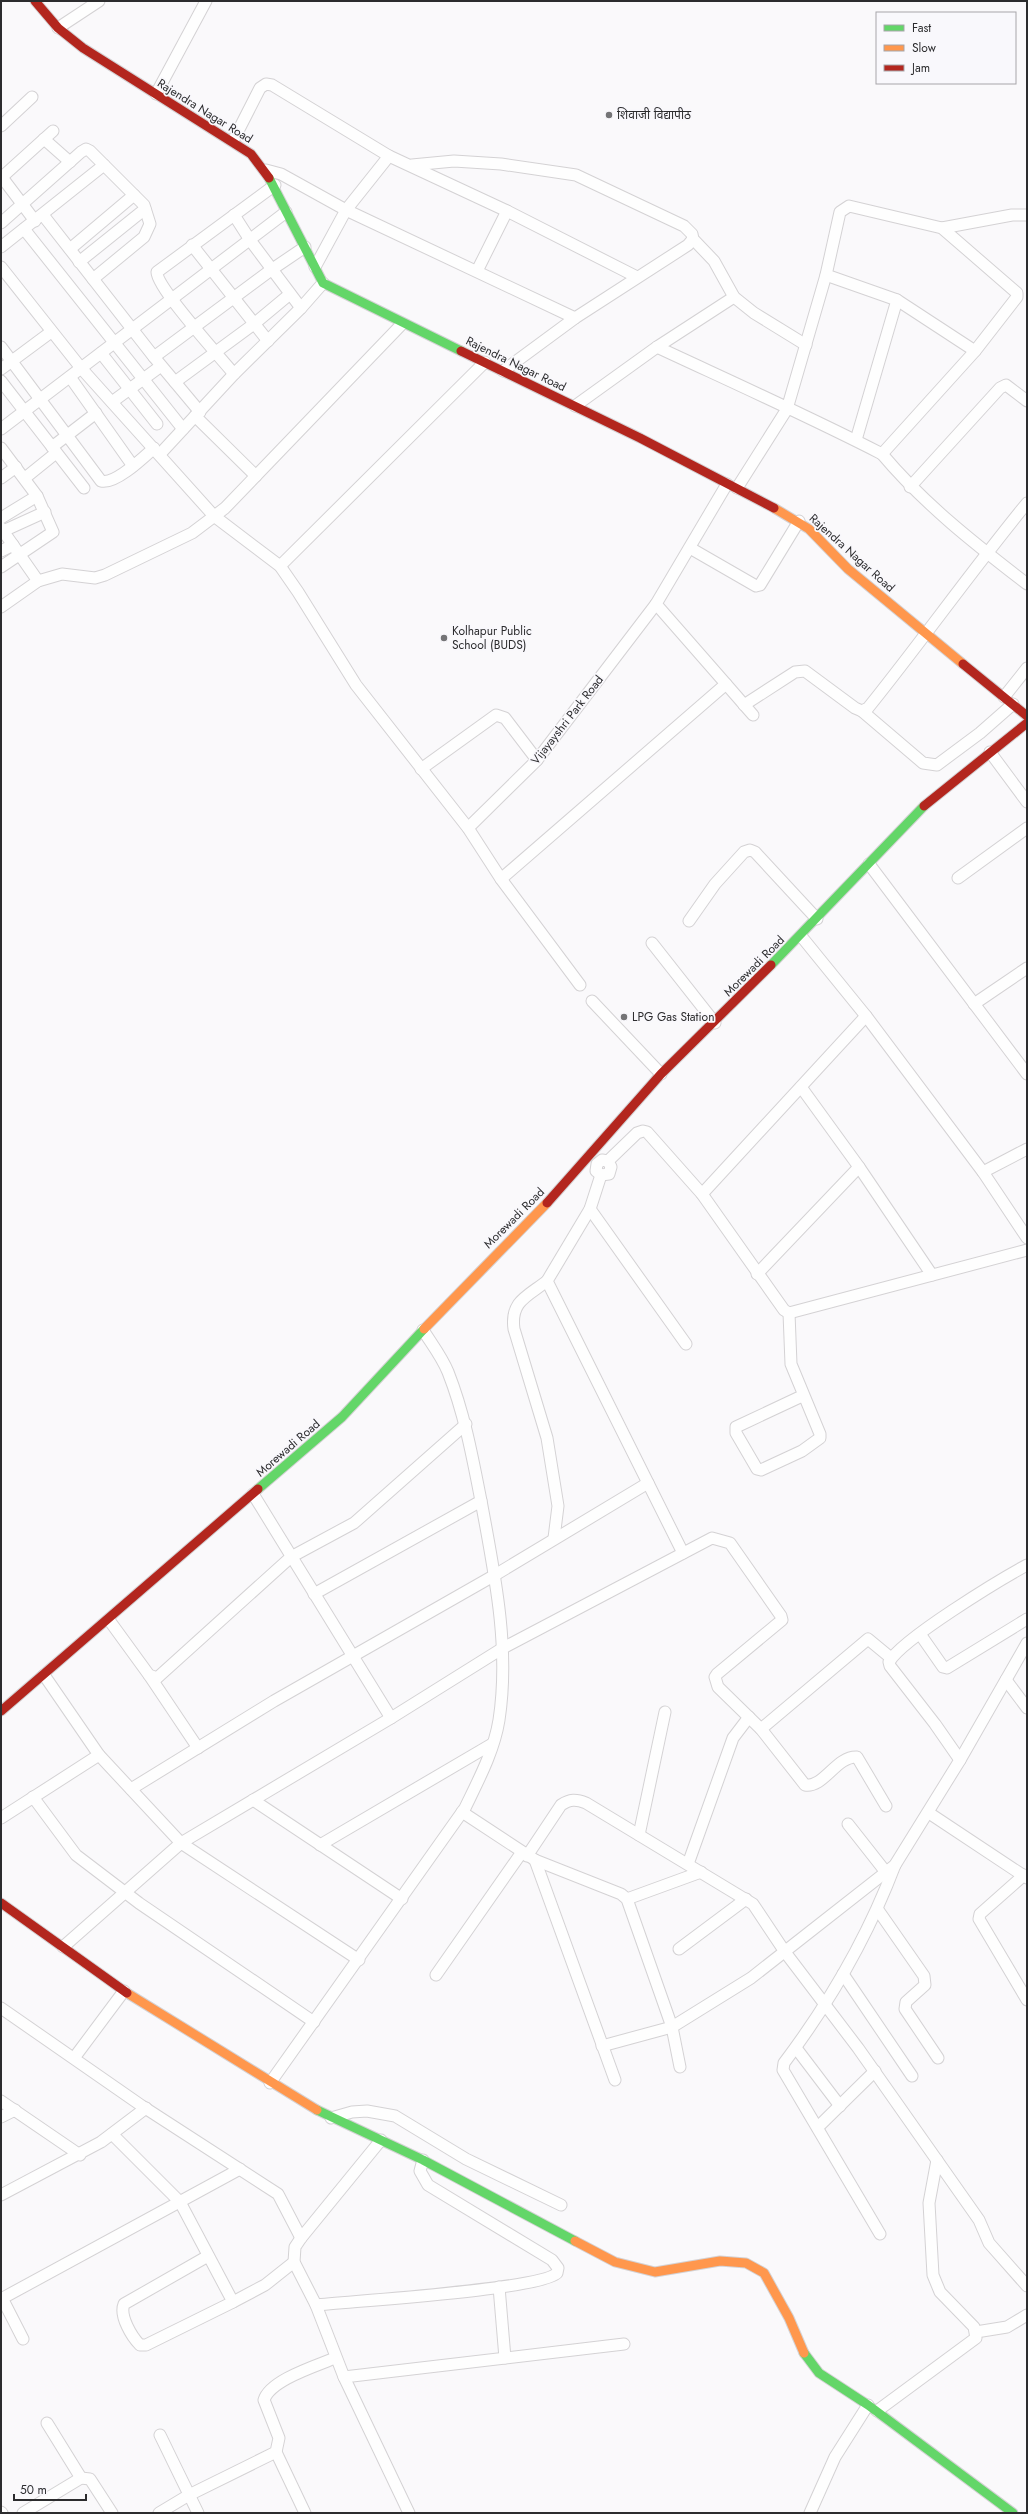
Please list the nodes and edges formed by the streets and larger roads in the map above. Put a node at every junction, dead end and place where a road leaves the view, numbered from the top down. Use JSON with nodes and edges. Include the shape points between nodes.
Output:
{"nodes":[{"id":1,"x":35,"y":1,"type":"edge"},
{"id":2,"x":99,"y":1,"type":"edge"},
{"id":3,"x":206,"y":1,"type":"edge"},
{"id":4,"x":58,"y":28,"type":"junction"},
{"id":5,"x":156,"y":94,"type":"junction"},
{"id":6,"x":32,"y":97,"type":"dead end"},
{"id":7,"x":1,"y":126,"type":"edge"},
{"id":8,"x":53,"y":131,"type":"dead end"},
{"id":9,"x":44,"y":139,"type":"junction"},
{"id":10,"x":233,"y":141,"type":"junction"},
{"id":11,"x":389,"y":156,"type":"junction"},
{"id":12,"x":70,"y":162,"type":"junction"},
{"id":13,"x":104,"y":165,"type":"junction"},
{"id":14,"x":412,"y":166,"type":"junction"},
{"id":15,"x":266,"y":170,"type":"junction"},
{"id":16,"x":1,"y":177,"type":"edge"},
{"id":17,"x":275,"y":185,"type":"junction"},
{"id":18,"x":134,"y":195,"type":"junction"},
{"id":19,"x":22,"y":205,"type":"junction"},
{"id":20,"x":145,"y":209,"type":"junction"},
{"id":21,"x":346,"y":210,"type":"junction"},
{"id":22,"x":507,"y":211,"type":"junction"},
{"id":23,"x":286,"y":212,"type":"junction"},
{"id":24,"x":234,"y":215,"type":"junction"},
{"id":25,"x":1027,"y":216,"type":"edge"},
{"id":26,"x":39,"y":218,"type":"junction"},
{"id":27,"x":1,"y":223,"type":"edge"},
{"id":28,"x":942,"y":228,"type":"junction"},
{"id":29,"x":24,"y":229,"type":"junction"},
{"id":30,"x":693,"y":239,"type":"junction"},
{"id":31,"x":250,"y":240,"type":"junction"},
{"id":32,"x":192,"y":244,"type":"junction"},
{"id":33,"x":1,"y":247,"type":"edge"},
{"id":34,"x":305,"y":247,"type":"junction"},
{"id":35,"x":70,"y":249,"type":"junction"},
{"id":36,"x":79,"y":262,"type":"junction"},
{"id":37,"x":1,"y":267,"type":"edge"},
{"id":38,"x":315,"y":267,"type":"junction"},
{"id":39,"x":211,"y":270,"type":"junction"},
{"id":40,"x":271,"y":270,"type":"junction"},
{"id":41,"x":477,"y":270,"type":"junction"},
{"id":42,"x":826,"y":275,"type":"junction"},
{"id":43,"x":637,"y":277,"type":"junction"},
{"id":44,"x":93,"y":279,"type":"junction"},
{"id":45,"x":323,"y":283,"type":"junction"},
{"id":46,"x":290,"y":294,"type":"junction"},
{"id":47,"x":734,"y":297,"type":"junction"},
{"id":48,"x":172,"y":299,"type":"junction"},
{"id":49,"x":234,"y":299,"type":"junction"},
{"id":50,"x":897,"y":300,"type":"junction"},
{"id":51,"x":301,"y":308,"type":"junction"},
{"id":52,"x":576,"y":318,"type":"junction"},
{"id":53,"x":254,"y":324,"type":"junction"},
{"id":54,"x":402,"y":324,"type":"junction"},
{"id":55,"x":196,"y":327,"type":"junction"},
{"id":56,"x":132,"y":329,"type":"junction"},
{"id":57,"x":51,"y":332,"type":"junction"},
{"id":58,"x":268,"y":341,"type":"junction"},
{"id":59,"x":115,"y":343,"type":"junction"},
{"id":60,"x":806,"y":345,"type":"junction"},
{"id":61,"x":657,"y":346,"type":"junction"},
{"id":62,"x":1,"y":347,"type":"edge"},
{"id":63,"x":975,"y":351,"type":"junction"},
{"id":64,"x":217,"y":352,"type":"junction"},
{"id":65,"x":101,"y":353,"type":"junction"},
{"id":66,"x":12,"y":362,"type":"junction"},
{"id":67,"x":158,"y":362,"type":"junction"},
{"id":68,"x":485,"y":362,"type":"junction"},
{"id":69,"x":81,"y":368,"type":"junction"},
{"id":70,"x":1,"y":369,"type":"edge"},
{"id":71,"x":503,"y":371,"type":"junction"},
{"id":72,"x":234,"y":374,"type":"junction"},
{"id":73,"x":70,"y":376,"type":"junction"},
{"id":74,"x":143,"y":379,"type":"junction"},
{"id":75,"x":1,"y":382,"type":"edge"},
{"id":76,"x":175,"y":382,"type":"junction"},
{"id":77,"x":130,"y":389,"type":"junction"},
{"id":78,"x":41,"y":399,"type":"junction"},
{"id":79,"x":1027,"y":401,"type":"edge"},
{"id":80,"x":112,"y":402,"type":"junction"},
{"id":81,"x":575,"y":406,"type":"junction"},
{"id":82,"x":787,"y":409,"type":"junction"},
{"id":83,"x":24,"y":412,"type":"junction"},
{"id":84,"x":96,"y":413,"type":"junction"},
{"id":85,"x":197,"y":414,"type":"junction"},
{"id":86,"x":157,"y":424,"type":"dead end"},
{"id":87,"x":1,"y":429,"type":"edge"},
{"id":88,"x":183,"y":429,"type":"junction"},
{"id":89,"x":68,"y":435,"type":"junction"},
{"id":90,"x":856,"y":440,"type":"junction"},
{"id":91,"x":1,"y":448,"type":"edge"},
{"id":92,"x":54,"y":450,"type":"junction"},
{"id":93,"x":157,"y":451,"type":"junction"},
{"id":94,"x":882,"y":454,"type":"junction"},
{"id":95,"x":133,"y":466,"type":"junction"},
{"id":96,"x":16,"y":467,"type":"junction"},
{"id":97,"x":256,"y":476,"type":"junction"},
{"id":98,"x":1,"y":478,"type":"edge"},
{"id":99,"x":25,"y":478,"type":"junction"},
{"id":100,"x":732,"y":486,"type":"junction"},
{"id":101,"x":910,"y":487,"type":"junction"},
{"id":102,"x":84,"y":488,"type":"dead end"},
{"id":103,"x":37,"y":496,"type":"junction"},
{"id":104,"x":1027,"y":503,"type":"edge"},
{"id":105,"x":45,"y":512,"type":"junction"},
{"id":106,"x":214,"y":516,"type":"junction"},
{"id":107,"x":1,"y":518,"type":"edge"},
{"id":108,"x":799,"y":521,"type":"junction"},
{"id":109,"x":2,"y":531,"type":"edge"},
{"id":110,"x":690,"y":548,"type":"junction"},
{"id":111,"x":16,"y":549,"type":"junction"},
{"id":112,"x":1,"y":551,"type":"edge"},
{"id":113,"x":986,"y":553,"type":"junction"},
{"id":114,"x":280,"y":566,"type":"junction"},
{"id":115,"x":1,"y":567,"type":"edge"},
{"id":116,"x":38,"y":582,"type":"junction"},
{"id":117,"x":1027,"y":584,"type":"edge"},
{"id":118,"x":656,"y":604,"type":"junction"},
{"id":119,"x":1,"y":606,"type":"edge"},
{"id":120,"x":927,"y":636,"type":"junction"},
{"id":121,"x":1027,"y":668,"type":"edge"},
{"id":122,"x":726,"y":684,"type":"junction"},
{"id":123,"x":1004,"y":697,"type":"junction"},
{"id":124,"x":1013,"y":704,"type":"junction"},
{"id":125,"x":744,"y":705,"type":"junction"},
{"id":126,"x":862,"y":711,"type":"junction"},
{"id":127,"x":752,"y":715,"type":"dead end"},
{"id":128,"x":1027,"y":716,"type":"edge"},
{"id":129,"x":1027,"y":723,"type":"edge"},
{"id":130,"x":990,"y":752,"type":"junction"},
{"id":131,"x":537,"y":760,"type":"junction"},
{"id":132,"x":422,"y":769,"type":"junction"},
{"id":133,"x":1027,"y":802,"type":"edge"},
{"id":134,"x":468,"y":828,"type":"junction"},
{"id":135,"x":1027,"y":828,"type":"edge"},
{"id":136,"x":869,"y":864,"type":"junction"},
{"id":137,"x":958,"y":878,"type":"dead end"},
{"id":138,"x":501,"y":879,"type":"junction"},
{"id":139,"x":817,"y":918,"type":"junction"},
{"id":140,"x":689,"y":921,"type":"dead end"},
{"id":141,"x":801,"y":936,"type":"junction"},
{"id":142,"x":652,"y":943,"type":"dead end"},
{"id":143,"x":1027,"y":968,"type":"edge"},
{"id":144,"x":580,"y":986,"type":"dead end"},
{"id":145,"x":592,"y":1001,"type":"dead end"},
{"id":146,"x":974,"y":1004,"type":"junction"},
{"id":147,"x":866,"y":1016,"type":"junction"},
{"id":148,"x":715,"y":1023,"type":"junction"},
{"id":149,"x":661,"y":1074,"type":"junction"},
{"id":150,"x":1027,"y":1074,"type":"edge"},
{"id":151,"x":801,"y":1087,"type":"junction"},
{"id":152,"x":1027,"y":1149,"type":"edge"},
{"id":153,"x":592,"y":1161,"type":"junction"},
{"id":154,"x":608,"y":1161,"type":"junction"},
{"id":155,"x":859,"y":1167,"type":"junction"},
{"id":156,"x":983,"y":1172,"type":"junction"},
{"id":157,"x":601,"y":1175,"type":"junction"},
{"id":158,"x":702,"y":1194,"type":"junction"},
{"id":159,"x":590,"y":1209,"type":"junction"},
{"id":160,"x":1027,"y":1238,"type":"edge"},
{"id":161,"x":1027,"y":1250,"type":"edge"},
{"id":162,"x":757,"y":1274,"type":"junction"},
{"id":163,"x":932,"y":1275,"type":"junction"},
{"id":164,"x":547,"y":1281,"type":"junction"},
{"id":165,"x":789,"y":1313,"type":"junction"},
{"id":166,"x":423,"y":1330,"type":"junction"},
{"id":167,"x":686,"y":1344,"type":"dead end"},
{"id":168,"x":802,"y":1396,"type":"junction"},
{"id":169,"x":466,"y":1424,"type":"junction"},
{"id":170,"x":648,"y":1483,"type":"junction"},
{"id":171,"x":252,"y":1494,"type":"junction"},
{"id":172,"x":481,"y":1501,"type":"junction"},
{"id":173,"x":554,"y":1538,"type":"junction"},
{"id":174,"x":683,"y":1553,"type":"junction"},
{"id":175,"x":291,"y":1557,"type":"junction"},
{"id":176,"x":1027,"y":1565,"type":"edge"},
{"id":177,"x":495,"y":1575,"type":"junction"},
{"id":178,"x":314,"y":1594,"type":"junction"},
{"id":179,"x":1027,"y":1619,"type":"edge"},
{"id":180,"x":109,"y":1620,"type":"junction"},
{"id":181,"x":920,"y":1634,"type":"junction"},
{"id":182,"x":1027,"y":1643,"type":"edge"},
{"id":183,"x":503,"y":1648,"type":"junction"},
{"id":184,"x":352,"y":1656,"type":"junction"},
{"id":185,"x":891,"y":1658,"type":"junction"},
{"id":186,"x":44,"y":1675,"type":"junction"},
{"id":187,"x":149,"y":1675,"type":"junction"},
{"id":188,"x":1006,"y":1680,"type":"junction"},
{"id":189,"x":1027,"y":1708,"type":"edge"},
{"id":190,"x":1,"y":1711,"type":"edge"},
{"id":191,"x":665,"y":1712,"type":"dead end"},
{"id":192,"x":749,"y":1717,"type":"junction"},
{"id":193,"x":391,"y":1718,"type":"junction"},
{"id":194,"x":761,"y":1729,"type":"junction"},
{"id":195,"x":492,"y":1744,"type":"junction"},
{"id":196,"x":198,"y":1748,"type":"junction"},
{"id":197,"x":99,"y":1755,"type":"junction"},
{"id":198,"x":960,"y":1760,"type":"junction"},
{"id":199,"x":131,"y":1789,"type":"junction"},
{"id":200,"x":33,"y":1797,"type":"junction"},
{"id":201,"x":253,"y":1800,"type":"junction"},
{"id":202,"x":886,"y":1806,"type":"dead end"},
{"id":203,"x":462,"y":1812,"type":"junction"},
{"id":204,"x":930,"y":1813,"type":"junction"},
{"id":205,"x":1,"y":1818,"type":"edge"},
{"id":206,"x":848,"y":1824,"type":"dead end"},
{"id":207,"x":639,"y":1835,"type":"junction"},
{"id":208,"x":182,"y":1843,"type":"junction"},
{"id":209,"x":320,"y":1845,"type":"junction"},
{"id":210,"x":528,"y":1856,"type":"junction"},
{"id":211,"x":688,"y":1864,"type":"junction"},
{"id":212,"x":896,"y":1865,"type":"junction"},
{"id":213,"x":885,"y":1871,"type":"junction"},
{"id":214,"x":701,"y":1872,"type":"junction"},
{"id":215,"x":1026,"y":1876,"type":"edge"},
{"id":216,"x":125,"y":1892,"type":"junction"},
{"id":217,"x":746,"y":1898,"type":"junction"},
{"id":218,"x":402,"y":1899,"type":"junction"},
{"id":219,"x":627,"y":1899,"type":"junction"},
{"id":220,"x":1,"y":1903,"type":"edge"},
{"id":221,"x":878,"y":1910,"type":"junction"},
{"id":222,"x":63,"y":1947,"type":"junction"},
{"id":223,"x":679,"y":1949,"type":"dead end"},
{"id":224,"x":784,"y":1952,"type":"junction"},
{"id":225,"x":359,"y":1960,"type":"junction"},
{"id":226,"x":843,"y":1974,"type":"junction"},
{"id":227,"x":436,"y":1975,"type":"dead end"},
{"id":228,"x":124,"y":1991,"type":"junction"},
{"id":229,"x":1027,"y":2000,"type":"edge"},
{"id":230,"x":825,"y":2006,"type":"junction"},
{"id":231,"x":1,"y":2008,"type":"edge"},
{"id":232,"x":314,"y":2022,"type":"junction"},
{"id":233,"x":672,"y":2026,"type":"junction"},
{"id":234,"x":602,"y":2046,"type":"junction"},
{"id":235,"x":796,"y":2048,"type":"junction"},
{"id":236,"x":74,"y":2058,"type":"junction"},
{"id":237,"x":938,"y":2058,"type":"dead end"},
{"id":238,"x":680,"y":2067,"type":"dead end"},
{"id":239,"x":875,"y":2071,"type":"junction"},
{"id":240,"x":912,"y":2076,"type":"dead end"},
{"id":241,"x":615,"y":2080,"type":"dead end"},
{"id":242,"x":270,"y":2083,"type":"junction"},
{"id":243,"x":1,"y":2101,"type":"edge"},
{"id":244,"x":840,"y":2106,"type":"junction"},
{"id":245,"x":146,"y":2108,"type":"junction"},
{"id":246,"x":15,"y":2110,"type":"junction"},
{"id":247,"x":1,"y":2117,"type":"edge"},
{"id":248,"x":331,"y":2118,"type":"junction"},
{"id":249,"x":818,"y":2127,"type":"junction"},
{"id":250,"x":112,"y":2134,"type":"junction"},
{"id":251,"x":381,"y":2140,"type":"junction"},
{"id":252,"x":80,"y":2154,"type":"junction"},
{"id":253,"x":423,"y":2160,"type":"junction"},
{"id":254,"x":937,"y":2160,"type":"junction"},
{"id":255,"x":240,"y":2169,"type":"junction"},
{"id":256,"x":1,"y":2195,"type":"edge"},
{"id":257,"x":180,"y":2202,"type":"junction"},
{"id":258,"x":561,"y":2205,"type":"dead end"},
{"id":259,"x":880,"y":2234,"type":"dead end"},
{"id":260,"x":302,"y":2238,"type":"junction"},
{"id":261,"x":208,"y":2256,"type":"junction"},
{"id":262,"x":294,"y":2262,"type":"junction"},
{"id":263,"x":1027,"y":2286,"type":"edge"},
{"id":264,"x":499,"y":2288,"type":"junction"},
{"id":265,"x":2,"y":2299,"type":"edge"},
{"id":266,"x":233,"y":2302,"type":"junction"},
{"id":267,"x":316,"y":2305,"type":"junction"},
{"id":268,"x":1027,"y":2315,"type":"edge"},
{"id":269,"x":976,"y":2332,"type":"junction"},
{"id":270,"x":23,"y":2339,"type":"dead end"},
{"id":271,"x":624,"y":2344,"type":"dead end"},
{"id":272,"x":335,"y":2358,"type":"junction"},
{"id":273,"x":505,"y":2358,"type":"junction"},
{"id":274,"x":344,"y":2377,"type":"junction"},
{"id":275,"x":872,"y":2408,"type":"junction"},
{"id":276,"x":48,"y":2423,"type":"dead end"},
{"id":277,"x":160,"y":2435,"type":"dead end"},
{"id":278,"x":276,"y":2452,"type":"junction"},
{"id":279,"x":81,"y":2478,"type":"junction"},
{"id":280,"x":189,"y":2495,"type":"junction"},
{"id":281,"x":23,"y":2513,"type":"edge"},
{"id":282,"x":112,"y":2513,"type":"edge"},
{"id":283,"x":159,"y":2513,"type":"edge"},
{"id":284,"x":198,"y":2513,"type":"edge"},
{"id":285,"x":305,"y":2513,"type":"edge"},
{"id":286,"x":409,"y":2513,"type":"edge"},
{"id":287,"x":810,"y":2513,"type":"edge"},
{"id":288,"x":1013,"y":2513,"type":"edge"}],
"edges":[{"from":1,"to":4,"type":"street","name":"Rajendra Nagar Road"},
{"from":2,"to":4,"type":"street"},
{"from":3,"to":5,"type":"street"},
{"from":4,"to":5,"type":"street","name":"Rajendra Nagar Road","via":[[83,48]]},
{"from":5,"to":10,"type":"street","name":"Rajendra Nagar Road"},
{"from":6,"to":7,"type":"street"},
{"from":8,"to":9,"type":"street"},
{"from":9,"to":12,"type":"street"},
{"from":9,"to":16,"type":"street"},
{"from":10,"to":11,"type":"street","via":[[260,88],[266,84],[272,85]]},
{"from":10,"to":15,"type":"street","name":"Rajendra Nagar Road","via":[[251,154]]},
{"from":11,"to":14,"type":"street"},
{"from":11,"to":21,"type":"street"},
{"from":12,"to":13,"type":"street","via":[[86,149]]},
{"from":12,"to":19,"type":"street"},
{"from":13,"to":18,"type":"street"},
{"from":13,"to":26,"type":"street"},
{"from":14,"to":22,"type":"street"},
{"from":14,"to":30,"type":"street","via":[[454,161],[501,164],[576,175],[684,226],[692,234]]},
{"from":15,"to":17,"type":"street","name":"Rajendra Nagar Road"},
{"from":15,"to":21,"type":"street","via":[[281,174]]},
{"from":16,"to":19,"type":"street"},
{"from":17,"to":23,"type":"street","name":"Rajendra Nagar Road"},
{"from":17,"to":24,"type":"street"},
{"from":18,"to":20,"type":"street"},
{"from":18,"to":35,"type":"street"},
{"from":19,"to":26,"type":"street"},
{"from":19,"to":27,"type":"street"},
{"from":20,"to":36,"type":"street"},
{"from":20,"to":44,"type":"street","via":[[150,224],[144,237]]},
{"from":21,"to":38,"type":"street"},
{"from":21,"to":41,"type":"street"},
{"from":22,"to":41,"type":"street"},
{"from":22,"to":43,"type":"street"},
{"from":23,"to":31,"type":"street"},
{"from":23,"to":34,"type":"street","name":"Rajendra Nagar Road"},
{"from":24,"to":31,"type":"street"},
{"from":24,"to":32,"type":"street"},
{"from":25,"to":28,"type":"street","via":[[1012,215]]},
{"from":26,"to":29,"type":"street"},
{"from":26,"to":35,"type":"street"},
{"from":28,"to":42,"type":"street","name":"Vijayayshri Park Road","via":[[849,206],[843,208]]},
{"from":28,"to":63,"type":"street","via":[[1017,293],[1017,297]]},
{"from":29,"to":33,"type":"street"},
{"from":29,"to":59,"type":"street"},
{"from":30,"to":43,"type":"street"},
{"from":30,"to":47,"type":"street","via":[[714,261]]},
{"from":31,"to":39,"type":"street"},
{"from":31,"to":40,"type":"street"},
{"from":32,"to":39,"type":"street"},
{"from":32,"to":48,"type":"street","via":[[157,272],[158,278]]},
{"from":34,"to":38,"type":"street","name":"Rajendra Nagar Road"},
{"from":34,"to":40,"type":"street"},
{"from":35,"to":36,"type":"street"},
{"from":36,"to":44,"type":"street"},
{"from":37,"to":57,"type":"street"},
{"from":38,"to":45,"type":"street","name":"Rajendra Nagar Road"},
{"from":39,"to":48,"type":"street"},
{"from":39,"to":49,"type":"street"},
{"from":40,"to":46,"type":"street"},
{"from":40,"to":49,"type":"street"},
{"from":41,"to":52,"type":"street"},
{"from":42,"to":50,"type":"street"},
{"from":42,"to":60,"type":"street","name":"Vijayayshri Park Road"},
{"from":43,"to":52,"type":"street"},
{"from":44,"to":56,"type":"street"},
{"from":45,"to":51,"type":"street"},
{"from":45,"to":54,"type":"street","name":"Rajendra Nagar Road"},
{"from":46,"to":51,"type":"street"},
{"from":46,"to":53,"type":"street"},
{"from":47,"to":60,"type":"street","via":[[754,313]]},
{"from":47,"to":61,"type":"street"},
{"from":48,"to":55,"type":"street"},
{"from":48,"to":56,"type":"street"},
{"from":49,"to":53,"type":"street"},
{"from":49,"to":55,"type":"street"},
{"from":50,"to":63,"type":"street"},
{"from":50,"to":90,"type":"street"},
{"from":51,"to":58,"type":"street"},
{"from":52,"to":71,"type":"street"},
{"from":53,"to":58,"type":"street"},
{"from":53,"to":64,"type":"street"},
{"from":54,"to":68,"type":"street","name":"Rajendra Nagar Road"},
{"from":54,"to":97,"type":"street"},
{"from":55,"to":64,"type":"street"},
{"from":55,"to":67,"type":"street"},
{"from":56,"to":59,"type":"street"},
{"from":56,"to":67,"type":"street"},
{"from":57,"to":66,"type":"street"},
{"from":57,"to":69,"type":"street"},
{"from":58,"to":72,"type":"street"},
{"from":59,"to":65,"type":"street"},
{"from":59,"to":74,"type":"street"},
{"from":60,"to":82,"type":"street","name":"Vijayayshri Park Road"},
{"from":61,"to":81,"type":"street"},
{"from":61,"to":82,"type":"street"},
{"from":62,"to":66,"type":"street"},
{"from":63,"to":94,"type":"street"},
{"from":64,"to":72,"type":"street"},
{"from":64,"to":76,"type":"street"},
{"from":65,"to":69,"type":"street"},
{"from":65,"to":77,"type":"street"},
{"from":66,"to":70,"type":"street"},
{"from":66,"to":78,"type":"street"},
{"from":67,"to":74,"type":"street"},
{"from":67,"to":76,"type":"street"},
{"from":68,"to":71,"type":"street","name":"Rajendra Nagar Road"},
{"from":68,"to":114,"type":"street"},
{"from":69,"to":73,"type":"street"},
{"from":69,"to":80,"type":"street"},
{"from":71,"to":81,"type":"street","name":"Rajendra Nagar Road"},
{"from":72,"to":85,"type":"street"},
{"from":73,"to":78,"type":"street"},
{"from":73,"to":84,"type":"street"},
{"from":74,"to":77,"type":"street"},
{"from":74,"to":88,"type":"street"},
{"from":75,"to":83,"type":"street"},
{"from":76,"to":85,"type":"street"},
{"from":77,"to":80,"type":"street"},
{"from":77,"to":86,"type":"street"},
{"from":78,"to":83,"type":"street"},
{"from":78,"to":89,"type":"street"},
{"from":79,"to":101,"type":"street","via":[[1006,385],[1000,388]]},
{"from":80,"to":93,"type":"street"},
{"from":81,"to":100,"type":"street","name":"Rajendra Nagar Road"},
{"from":82,"to":90,"type":"street"},
{"from":82,"to":100,"type":"street","name":"Vijayayshri Park Road"},
{"from":83,"to":87,"type":"street"},
{"from":83,"to":92,"type":"street"},
{"from":84,"to":89,"type":"street"},
{"from":84,"to":95,"type":"street"},
{"from":85,"to":88,"type":"street"},
{"from":85,"to":97,"type":"street"},
{"from":88,"to":93,"type":"street"},
{"from":89,"to":92,"type":"street"},
{"from":89,"to":95,"type":"street","via":[[101,481],[110,481]]},
{"from":90,"to":94,"type":"street"},
{"from":91,"to":96,"type":"street"},
{"from":92,"to":99,"type":"street"},
{"from":92,"to":102,"type":"street"},
{"from":93,"to":95,"type":"street"},
{"from":93,"to":106,"type":"street"},
{"from":94,"to":101,"type":"street"},
{"from":96,"to":98,"type":"street"},
{"from":96,"to":99,"type":"street"},
{"from":97,"to":106,"type":"street"},
{"from":99,"to":103,"type":"street"},
{"from":100,"to":108,"type":"street","name":"Rajendra Nagar Road"},
{"from":100,"to":110,"type":"street","name":"Vijayayshri Park Road"},
{"from":101,"to":113,"type":"street"},
{"from":103,"to":105,"type":"street"},
{"from":103,"to":107,"type":"street"},
{"from":104,"to":113,"type":"street"},
{"from":105,"to":109,"type":"street"},
{"from":105,"to":111,"type":"street","via":[[52,533]]},
{"from":106,"to":114,"type":"street"},
{"from":106,"to":116,"type":"street","via":[[192,533],[95,578],[62,574]]},
{"from":108,"to":110,"type":"street","via":[[760,585],[756,586]]},
{"from":108,"to":120,"type":"street","name":"Rajendra Nagar Road","via":[[848,569]]},
{"from":109,"to":111,"type":"street"},
{"from":110,"to":118,"type":"street","name":"Vijayayshri Park Road"},
{"from":111,"to":112,"type":"street"},
{"from":111,"to":115,"type":"street"},
{"from":111,"to":116,"type":"street"},
{"from":113,"to":117,"type":"street"},
{"from":113,"to":120,"type":"street"},
{"from":114,"to":132,"type":"street","via":[[356,685]]},
{"from":116,"to":119,"type":"street"},
{"from":118,"to":122,"type":"street"},
{"from":118,"to":131,"type":"street","name":"Vijayayshri Park Road"},
{"from":120,"to":123,"type":"street","name":"Rajendra Nagar Road"},
{"from":120,"to":126,"type":"street","via":[[868,708]]},
{"from":121,"to":123,"type":"street"},
{"from":122,"to":125,"type":"street"},
{"from":122,"to":138,"type":"street"},
{"from":123,"to":124,"type":"street","name":"Rajendra Nagar Road"},
{"from":124,"to":126,"type":"street","via":[[938,765],[931,766],[924,763]]},
{"from":124,"to":128,"type":"street","name":"Rajendra Nagar Road"},
{"from":125,"to":126,"type":"street","via":[[801,670]]},
{"from":125,"to":127,"type":"street"},
{"from":129,"to":130,"type":"street","name":"Morewadi Road"},
{"from":130,"to":133,"type":"street"},
{"from":130,"to":136,"type":"street","name":"Morewadi Road","via":[[925,805]]},
{"from":131,"to":132,"type":"street","via":[[505,718],[496,715]]},
{"from":131,"to":134,"type":"street","name":"Vijayayshri Park Road"},
{"from":132,"to":134,"type":"street"},
{"from":134,"to":138,"type":"street"},
{"from":135,"to":137,"type":"street"},
{"from":136,"to":139,"type":"street","name":"Morewadi Road"},
{"from":136,"to":146,"type":"street"},
{"from":138,"to":144,"type":"street"},
{"from":139,"to":140,"type":"street","via":[[755,852],[750,850],[744,852],[715,884]]},
{"from":139,"to":141,"type":"street","name":"Morewadi Road"},
{"from":141,"to":147,"type":"street"},
{"from":141,"to":148,"type":"street","name":"Morewadi Road"},
{"from":142,"to":148,"type":"street"},
{"from":143,"to":146,"type":"street"},
{"from":145,"to":149,"type":"street"},
{"from":146,"to":150,"type":"street"},
{"from":147,"to":151,"type":"street"},
{"from":147,"to":156,"type":"street"},
{"from":148,"to":149,"type":"street","name":"Morewadi Road"},
{"from":149,"to":153,"type":"street","name":"Morewadi Road"},
{"from":151,"to":155,"type":"street"},
{"from":151,"to":158,"type":"street"},
{"from":152,"to":156,"type":"street"},
{"from":153,"to":154,"type":"street"},
{"from":153,"to":157,"type":"street","via":[[596,1171]]},
{"from":153,"to":166,"type":"street","name":"Morewadi Road","via":[[525,1225]]},
{"from":154,"to":157,"type":"street","via":[[611,1171]]},
{"from":154,"to":158,"type":"street","via":[[637,1133],[647,1132]]},
{"from":155,"to":162,"type":"street"},
{"from":155,"to":163,"type":"street"},
{"from":156,"to":160,"type":"street"},
{"from":157,"to":159,"type":"street"},
{"from":158,"to":162,"type":"street"},
{"from":159,"to":164,"type":"street"},
{"from":159,"to":167,"type":"street"},
{"from":161,"to":163,"type":"street"},
{"from":162,"to":165,"type":"street"},
{"from":163,"to":165,"type":"street"},
{"from":164,"to":170,"type":"street"},
{"from":164,"to":173,"type":"street","via":[[517,1304],[512,1315],[547,1438],[558,1506]]},
{"from":165,"to":168,"type":"street","via":[[791,1364]]},
{"from":166,"to":169,"type":"street","via":[[447,1370]]},
{"from":166,"to":171,"type":"street","name":"Morewadi Road","via":[[342,1417]]},
{"from":168,"to":168,"type":"street","via":[[736,1427],[736,1433],[757,1469],[761,1470],[802,1451],[820,1438]]},
{"from":169,"to":172,"type":"street"},
{"from":169,"to":175,"type":"street","via":[[354,1523]]},
{"from":170,"to":173,"type":"street"},
{"from":170,"to":174,"type":"street"},
{"from":171,"to":175,"type":"street"},
{"from":171,"to":180,"type":"street","name":"Morewadi Road"},
{"from":172,"to":177,"type":"street"},
{"from":172,"to":178,"type":"street"},
{"from":173,"to":177,"type":"street"},
{"from":174,"to":183,"type":"street"},
{"from":174,"to":192,"type":"street","via":[[712,1538],[730,1543],[781,1616],[779,1624],[715,1677],[718,1687]]},
{"from":175,"to":178,"type":"street"},
{"from":175,"to":187,"type":"street","via":[[165,1672],[157,1678]]},
{"from":176,"to":181,"type":"street","via":[[1000,1579]]},
{"from":177,"to":183,"type":"street"},
{"from":177,"to":184,"type":"street"},
{"from":178,"to":184,"type":"street"},
{"from":179,"to":181,"type":"street","via":[[947,1668],[943,1667]]},
{"from":180,"to":186,"type":"street","name":"Morewadi Road"},
{"from":180,"to":187,"type":"street"},
{"from":181,"to":185,"type":"street"},
{"from":182,"to":188,"type":"street"},
{"from":183,"to":193,"type":"street"},
{"from":183,"to":195,"type":"street","via":[[499,1721]]},
{"from":184,"to":193,"type":"street"},
{"from":184,"to":196,"type":"street"},
{"from":185,"to":194,"type":"street","via":[[868,1639]]},
{"from":185,"to":198,"type":"street","via":[[890,1666]]},
{"from":186,"to":190,"type":"street","name":"Morewadi Road"},
{"from":186,"to":197,"type":"street"},
{"from":187,"to":196,"type":"street"},
{"from":188,"to":189,"type":"street"},
{"from":188,"to":198,"type":"street"},
{"from":191,"to":207,"type":"street"},
{"from":192,"to":194,"type":"street"},
{"from":192,"to":211,"type":"street","via":[[733,1738]]},
{"from":193,"to":201,"type":"street"},
{"from":194,"to":202,"type":"street","via":[[805,1785],[814,1784],[844,1760],[850,1757],[857,1758]]},
{"from":195,"to":203,"type":"street","via":[[488,1759]]},
{"from":195,"to":209,"type":"street"},
{"from":196,"to":199,"type":"street"},
{"from":197,"to":199,"type":"street"},
{"from":197,"to":200,"type":"street"},
{"from":198,"to":204,"type":"street"},
{"from":199,"to":208,"type":"street"},
{"from":200,"to":205,"type":"street"},
{"from":200,"to":216,"type":"street","via":[[76,1855]]},
{"from":201,"to":208,"type":"street"},
{"from":201,"to":209,"type":"street"},
{"from":203,"to":210,"type":"street"},
{"from":203,"to":218,"type":"street"},
{"from":204,"to":212,"type":"street"},
{"from":204,"to":215,"type":"street"},
{"from":206,"to":213,"type":"street"},
{"from":207,"to":210,"type":"street","via":[[586,1803],[571,1800],[561,1805]]},
{"from":207,"to":211,"type":"street"},
{"from":208,"to":216,"type":"street"},
{"from":208,"to":225,"type":"street"},
{"from":209,"to":218,"type":"street"},
{"from":210,"to":219,"type":"street","via":[[621,1894]]},
{"from":210,"to":227,"type":"street"},
{"from":210,"to":234,"type":"street"},
{"from":211,"to":214,"type":"street"},
{"from":212,"to":213,"type":"street"},
{"from":212,"to":221,"type":"street"},
{"from":213,"to":224,"type":"street"},
{"from":214,"to":217,"type":"street"},
{"from":214,"to":219,"type":"street"},
{"from":215,"to":229,"type":"street","via":[[980,1914],[979,1919]]},
{"from":216,"to":222,"type":"street"},
{"from":216,"to":232,"type":"street"},
{"from":217,"to":223,"type":"street"},
{"from":217,"to":224,"type":"street","via":[[760,1912]]},
{"from":218,"to":225,"type":"street"},
{"from":219,"to":233,"type":"street"},
{"from":220,"to":222,"type":"street"},
{"from":221,"to":226,"type":"street"},
{"from":221,"to":237,"type":"street","via":[[924,1976],[925,1985],[906,2002],[905,2009]]},
{"from":222,"to":228,"type":"street"},
{"from":224,"to":230,"type":"street"},
{"from":224,"to":233,"type":"street","via":[[750,1978]]},
{"from":225,"to":232,"type":"street"},
{"from":226,"to":230,"type":"street"},
{"from":226,"to":240,"type":"street"},
{"from":228,"to":236,"type":"street"},
{"from":228,"to":242,"type":"street"},
{"from":230,"to":235,"type":"street"},
{"from":230,"to":239,"type":"street"},
{"from":231,"to":236,"type":"street"},
{"from":232,"to":242,"type":"street"},
{"from":233,"to":234,"type":"street"},
{"from":233,"to":238,"type":"street"},
{"from":234,"to":241,"type":"street"},
{"from":235,"to":244,"type":"street"},
{"from":235,"to":249,"type":"street","via":[[784,2063],[783,2070]]},
{"from":236,"to":245,"type":"street"},
{"from":239,"to":244,"type":"street"},
{"from":239,"to":254,"type":"street"},
{"from":242,"to":248,"type":"street"},
{"from":243,"to":246,"type":"street"},
{"from":244,"to":249,"type":"street"},
{"from":245,"to":250,"type":"street"},
{"from":245,"to":255,"type":"street"},
{"from":246,"to":247,"type":"street"},
{"from":246,"to":252,"type":"street"},
{"from":248,"to":251,"type":"street"},
{"from":248,"to":258,"type":"street","via":[[368,2111],[395,2116],[466,2160]]},
{"from":249,"to":259,"type":"street"},
{"from":250,"to":252,"type":"street"},
{"from":250,"to":257,"type":"street"},
{"from":251,"to":253,"type":"street"},
{"from":251,"to":260,"type":"street"},
{"from":252,"to":256,"type":"street"},
{"from":253,"to":264,"type":"street","via":[[421,2176],[438,2193],[552,2260],[558,2268],[557,2273],[548,2279]]},
{"from":253,"to":275,"type":"street","via":[[615,2262],[655,2272],[720,2261],[746,2263],[764,2273],[790,2318],[800,2347],[819,2373]]},
{"from":254,"to":263,"type":"street","via":[[978,2220],[989,2243]]},
{"from":254,"to":269,"type":"street","via":[[929,2203],[933,2275],[940,2292]]},
{"from":255,"to":257,"type":"street"},
{"from":255,"to":260,"type":"street","via":[[278,2194]]},
{"from":257,"to":261,"type":"street"},
{"from":257,"to":265,"type":"street"},
{"from":260,"to":262,"type":"street","via":[[295,2248]]},
{"from":261,"to":266,"type":"street"},
{"from":261,"to":266,"type":"street","via":[[124,2304],[121,2310],[136,2341],[140,2345],[146,2344]]},
{"from":262,"to":266,"type":"street","via":[[265,2285]]},
{"from":262,"to":267,"type":"street"},
{"from":264,"to":267,"type":"street"},
{"from":264,"to":273,"type":"street"},
{"from":265,"to":270,"type":"street"},
{"from":267,"to":272,"type":"street"},
{"from":268,"to":269,"type":"street","via":[[1007,2327]]},
{"from":269,"to":275,"type":"street","via":[[976,2338],[972,2343]]},
{"from":271,"to":273,"type":"street"},
{"from":272,"to":274,"type":"street"},
{"from":272,"to":278,"type":"street","via":[[278,2384],[266,2394],[264,2400],[279,2438]]},
{"from":273,"to":274,"type":"street"},
{"from":274,"to":286,"type":"street"},
{"from":275,"to":287,"type":"street","via":[[835,2457]]},
{"from":275,"to":288,"type":"street"},
{"from":276,"to":279,"type":"street"},
{"from":277,"to":280,"type":"street"},
{"from":278,"to":280,"type":"street"},
{"from":278,"to":285,"type":"street"},
{"from":279,"to":281,"type":"street"},
{"from":279,"to":282,"type":"street","via":[[90,2479]]},
{"from":280,"to":283,"type":"street"},
{"from":280,"to":284,"type":"street"}]}
